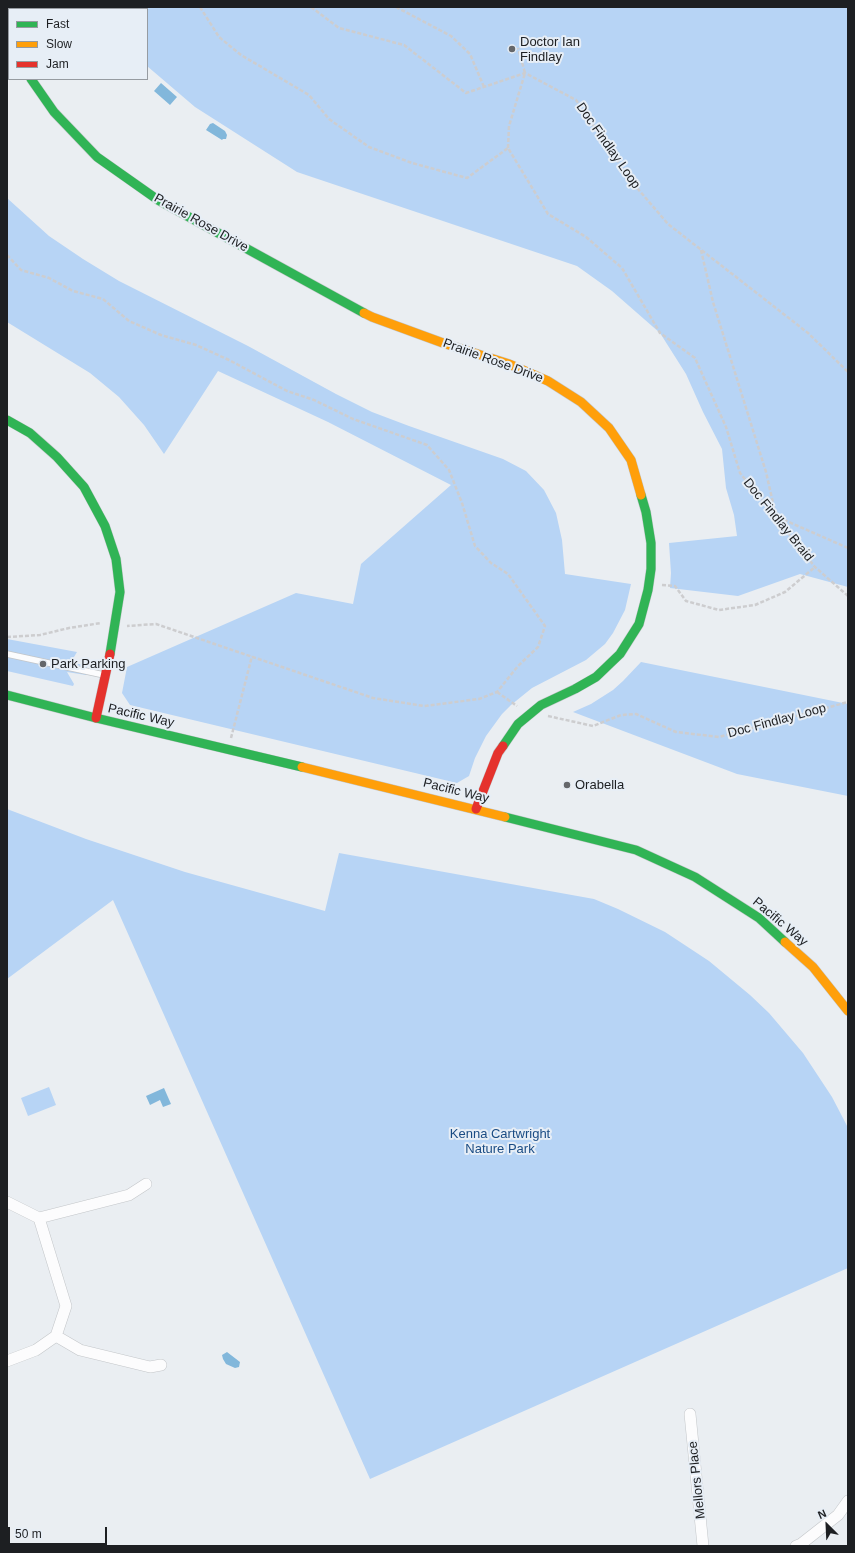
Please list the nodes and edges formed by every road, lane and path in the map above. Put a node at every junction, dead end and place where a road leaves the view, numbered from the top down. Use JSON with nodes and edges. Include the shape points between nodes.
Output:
{"nodes":[{"id":1,"x":200,"y":7,"type":"edge"},
{"id":2,"x":312,"y":7,"type":"edge"},
{"id":3,"x":396,"y":7,"type":"edge"},
{"id":4,"x":7,"y":43,"type":"edge"},
{"id":5,"x":518,"y":48,"type":"dead end"},
{"id":6,"x":8,"y":49,"type":"edge"},
{"id":7,"x":525,"y":73,"type":"junction"},
{"id":8,"x":32,"y":80,"type":"edge"},
{"id":9,"x":484,"y":87,"type":"junction"},
{"id":10,"x":508,"y":148,"type":"junction"},
{"id":11,"x":700,"y":249,"type":"junction"},
{"id":12,"x":7,"y":256,"type":"edge"},
{"id":13,"x":848,"y":372,"type":"edge"},
{"id":14,"x":7,"y":420,"type":"edge"},
{"id":15,"x":777,"y":518,"type":"junction"},
{"id":16,"x":848,"y":548,"type":"edge"},
{"id":17,"x":815,"y":566,"type":"junction"},
{"id":18,"x":661,"y":585,"type":"dead end"},
{"id":19,"x":848,"y":596,"type":"edge"},
{"id":20,"x":115,"y":627,"type":"junction"},
{"id":21,"x":7,"y":637,"type":"edge"},
{"id":22,"x":7,"y":654,"type":"edge"},
{"id":23,"x":252,"y":656,"type":"junction"},
{"id":24,"x":105,"y":676,"type":"junction"},
{"id":25,"x":497,"y":692,"type":"junction"},
{"id":26,"x":7,"y":694,"type":"edge"},
{"id":27,"x":848,"y":702,"type":"edge"},
{"id":28,"x":517,"y":706,"type":"dead end"},
{"id":29,"x":545,"y":716,"type":"dead end"},
{"id":30,"x":96,"y":718,"type":"junction"},
{"id":31,"x":228,"y":750,"type":"junction"},
{"id":32,"x":476,"y":809,"type":"junction"},
{"id":33,"x":848,"y":1011,"type":"edge"},
{"id":34,"x":146,"y":1184,"type":"dead end"},
{"id":35,"x":7,"y":1202,"type":"edge"},
{"id":36,"x":39,"y":1218,"type":"junction"},
{"id":37,"x":56,"y":1336,"type":"junction"},
{"id":38,"x":7,"y":1361,"type":"edge"},
{"id":39,"x":161,"y":1365,"type":"dead end"},
{"id":40,"x":690,"y":1414,"type":"dead end"},
{"id":41,"x":848,"y":1501,"type":"edge"},
{"id":42,"x":703,"y":1546,"type":"edge"},
{"id":43,"x":796,"y":1546,"type":"edge"}],
"edges":[{"from":1,"to":10,"type":"path","via":[[220,37],[241,55],[309,95],[329,119],[369,147],[412,163],[467,178]]},
{"from":2,"to":9,"type":"path","via":[[339,28],[404,45],[466,93]]},
{"from":3,"to":9,"type":"path","via":[[451,36],[470,54]]},
{"from":4,"to":6,"type":"street"},
{"from":5,"to":7,"type":"path"},
{"from":7,"to":9,"type":"path"},
{"from":7,"to":10,"type":"path","via":[[509,126]]},
{"from":7,"to":11,"type":"path","name":"Doc Findlay Loop","via":[[576,100],[632,182],[668,224]]},
{"from":8,"to":32,"type":"street","name":"Prairie Rose Drive","via":[[54,112],[97,157],[158,200],[372,317],[509,364],[548,381],[581,402],[609,428],[631,460],[646,512],[651,543],[648,590],[639,624],[620,654],[596,677],[541,705],[518,724],[498,752]]},
{"from":10,"to":15,"type":"path","name":"Doc Findlay Braid","via":[[548,214],[586,237],[622,268],[660,333],[695,358],[726,427],[740,473]]},
{"from":11,"to":13,"type":"path","name":"Doc Findlay Loop","via":[[808,333]]},
{"from":11,"to":15,"type":"path","via":[[715,309],[766,472]]},
{"from":12,"to":25,"type":"path","via":[[21,270],[49,278],[73,291],[103,299],[129,321],[161,336],[196,345],[287,391],[314,400],[353,419],[427,445],[449,470],[475,546],[491,563],[508,574],[544,626],[538,647]]},
{"from":14,"to":20,"type":"street","via":[[30,434],[57,457],[84,487],[105,526],[116,559],[120,592]]},
{"from":15,"to":16,"type":"path"},
{"from":15,"to":17,"type":"path","name":"Doc Findlay Braid"},
{"from":17,"to":18,"type":"path","via":[[785,592],[755,605],[719,610],[686,601],[675,586]]},
{"from":17,"to":19,"type":"path","name":"Doc Findlay Braid"},
{"from":20,"to":21,"type":"path","via":[[100,622],[40,635]]},
{"from":20,"to":23,"type":"path","via":[[156,624]]},
{"from":20,"to":24,"type":"street"},
{"from":22,"to":24,"type":"lane"},
{"from":23,"to":25,"type":"path","via":[[373,698],[403,704],[424,706],[479,699]]},
{"from":23,"to":31,"type":"path"},
{"from":24,"to":30,"type":"street"},
{"from":25,"to":28,"type":"path"},
{"from":26,"to":30,"type":"street","name":"Pacific Way"},
{"from":27,"to":29,"type":"path","name":"Doc Findlay Loop","via":[[719,737],[676,732],[636,714],[621,715],[593,726]]},
{"from":30,"to":31,"type":"street","name":"Pacific Way"},
{"from":31,"to":32,"type":"street","name":"Pacific Way"},
{"from":32,"to":33,"type":"street","name":"Pacific Way","via":[[636,850],[695,877],[759,918],[813,967]]},
{"from":34,"to":36,"type":"street","via":[[129,1195]]},
{"from":35,"to":36,"type":"street"},
{"from":36,"to":37,"type":"street","via":[[66,1306]]},
{"from":37,"to":38,"type":"street","via":[[36,1350]]},
{"from":37,"to":39,"type":"street","via":[[80,1350],[150,1367]]},
{"from":40,"to":42,"type":"street","name":"Mellors Place"},
{"from":41,"to":43,"type":"street","via":[[838,1515]]}]}
